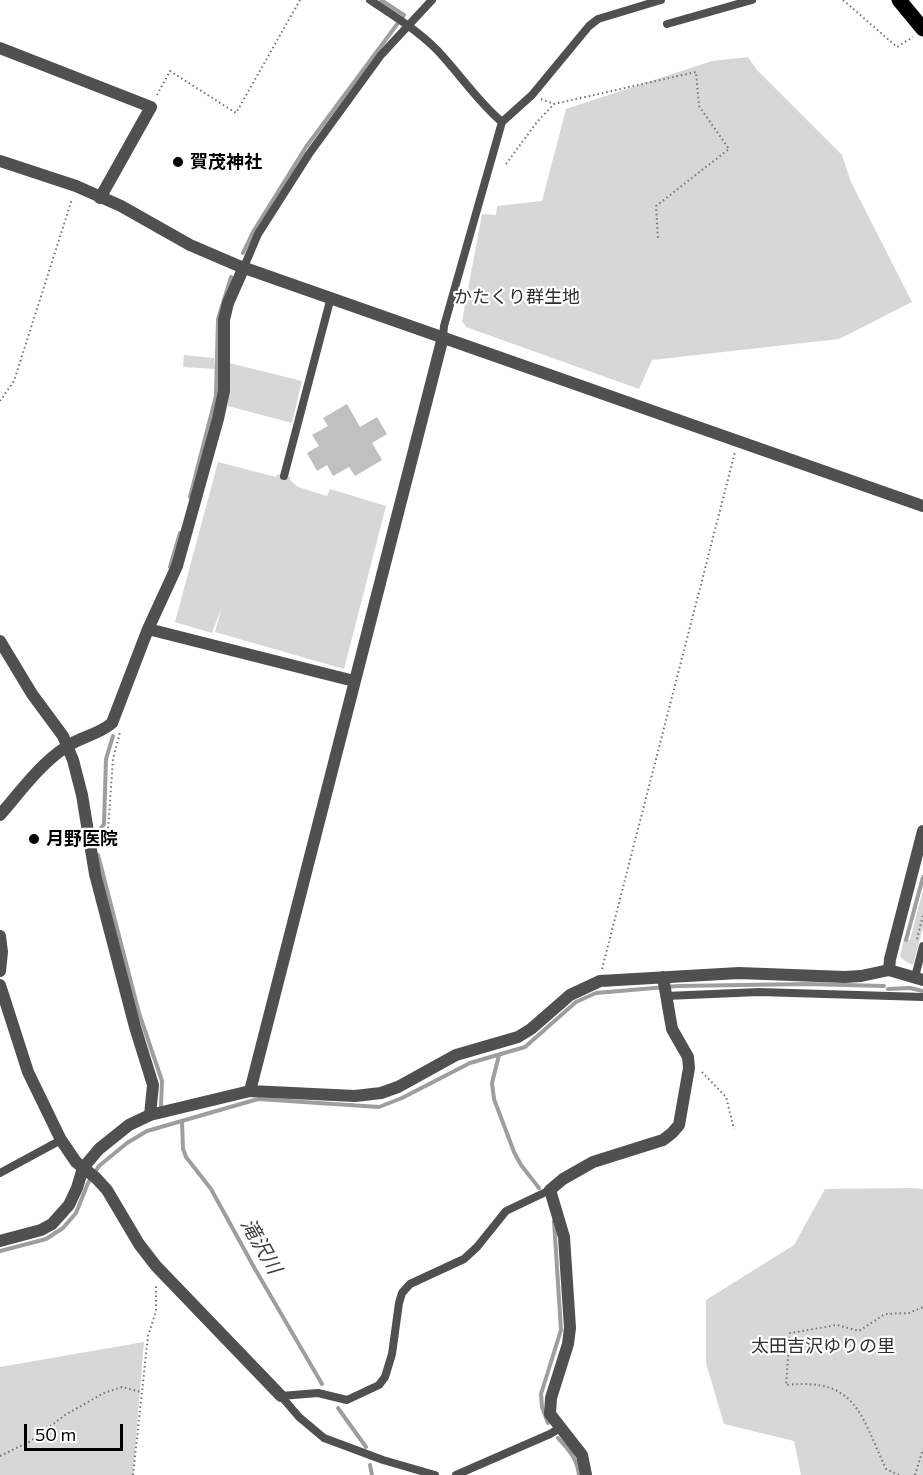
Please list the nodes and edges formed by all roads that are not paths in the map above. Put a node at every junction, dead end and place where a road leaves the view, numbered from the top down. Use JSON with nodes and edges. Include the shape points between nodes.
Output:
{"nodes":[{"id":1,"x":370,"y":0,"type":"edge"},
{"id":2,"x":432,"y":0,"type":"edge"},
{"id":3,"x":662,"y":0,"type":"edge"},
{"id":4,"x":752,"y":0,"type":"edge"},
{"id":5,"x":899,"y":0,"type":"edge"},
{"id":6,"x":667,"y":24,"type":"dead end"},
{"id":7,"x":408,"y":25,"type":"junction"},
{"id":8,"x":921,"y":32,"type":"edge"},
{"id":9,"x":0,"y":48,"type":"edge"},
{"id":10,"x":502,"y":122,"type":"junction"},
{"id":11,"x":0,"y":161,"type":"edge"},
{"id":12,"x":100,"y":198,"type":"junction"},
{"id":13,"x":244,"y":267,"type":"junction"},
{"id":14,"x":331,"y":297,"type":"junction"},
{"id":15,"x":442,"y":337,"type":"junction"},
{"id":16,"x":284,"y":476,"type":"dead end"},
{"id":17,"x":923,"y":506,"type":"edge"},
{"id":18,"x":148,"y":628,"type":"junction"},
{"id":19,"x":0,"y":641,"type":"edge"},
{"id":20,"x":354,"y":681,"type":"junction"},
{"id":21,"x":68,"y":745,"type":"junction"},
{"id":22,"x":0,"y":815,"type":"edge"},
{"id":23,"x":923,"y":831,"type":"edge"},
{"id":24,"x":0,"y":936,"type":"edge"},
{"id":25,"x":923,"y":946,"type":"edge"},
{"id":26,"x":889,"y":970,"type":"junction"},
{"id":27,"x":0,"y":971,"type":"edge"},
{"id":28,"x":663,"y":977,"type":"junction"},
{"id":29,"x":919,"y":978,"type":"edge"},
{"id":30,"x":0,"y":985,"type":"edge"},
{"id":31,"x":666,"y":996,"type":"junction"},
{"id":32,"x":923,"y":997,"type":"edge"},
{"id":33,"x":250,"y":1091,"type":"junction"},
{"id":34,"x":150,"y":1115,"type":"junction"},
{"id":35,"x":61,"y":1140,"type":"junction"},
{"id":36,"x":0,"y":1173,"type":"edge"},
{"id":37,"x":88,"y":1173,"type":"junction"},
{"id":38,"x":550,"y":1190,"type":"junction"},
{"id":39,"x":0,"y":1241,"type":"edge"},
{"id":40,"x":281,"y":1396,"type":"junction"},
{"id":41,"x":560,"y":1428,"type":"junction"},
{"id":42,"x":435,"y":1475,"type":"edge"},
{"id":43,"x":456,"y":1475,"type":"edge"},
{"id":44,"x":586,"y":1475,"type":"edge"}],
"edges":[{"from":1,"to":7,"type":"lane"},
{"from":2,"to":7,"type":"lane"},
{"from":3,"to":10,"type":"lane","via":[[598,19],[532,95]]},
{"from":4,"to":6,"type":"lane"},
{"from":5,"to":8,"type":"main road"},
{"from":7,"to":10,"type":"lane"},
{"from":7,"to":13,"type":"lane","via":[[381,55],[309,154],[258,234]]},
{"from":9,"to":12,"type":"street","via":[[151,107]]},
{"from":10,"to":15,"type":"lane"},
{"from":11,"to":12,"type":"street"},
{"from":12,"to":13,"type":"street","via":[[190,245]]},
{"from":13,"to":14,"type":"street"},
{"from":13,"to":18,"type":"street","via":[[224,320],[224,391],[219,419],[177,566]]},
{"from":14,"to":15,"type":"street"},
{"from":14,"to":16,"type":"lane"},
{"from":15,"to":17,"type":"street"},
{"from":15,"to":20,"type":"street"},
{"from":18,"to":20,"type":"street"},
{"from":18,"to":21,"type":"street","via":[[112,723]]},
{"from":19,"to":21,"type":"street"},
{"from":20,"to":33,"type":"street"},
{"from":21,"to":22,"type":"street","via":[[46,762]]},
{"from":21,"to":34,"type":"street","via":[[82,795],[95,874],[153,1085]]},
{"from":23,"to":26,"type":"street"},
{"from":24,"to":27,"type":"street"},
{"from":25,"to":29,"type":"lane"},
{"from":26,"to":28,"type":"street","via":[[861,976],[739,973]]},
{"from":26,"to":29,"type":"street"},
{"from":28,"to":31,"type":"street"},
{"from":28,"to":33,"type":"street","via":[[600,981],[570,995],[519,1037],[456,1055],[381,1094]]},
{"from":30,"to":35,"type":"street","via":[[28,1072]]},
{"from":31,"to":32,"type":"lane","via":[[759,992]]},
{"from":31,"to":38,"type":"street","via":[[672,1029],[688,1057],[679,1125],[663,1140],[593,1162]]},
{"from":33,"to":34,"type":"street"},
{"from":34,"to":37,"type":"street","via":[[129,1125],[99,1149]]},
{"from":35,"to":36,"type":"lane"},
{"from":35,"to":37,"type":"street"},
{"from":37,"to":39,"type":"street","via":[[52,1224]]},
{"from":37,"to":40,"type":"street","via":[[107,1190],[156,1266]]},
{"from":38,"to":40,"type":"lane","via":[[507,1211],[464,1259],[410,1284],[402,1293],[392,1354],[379,1385],[347,1400],[318,1393]]},
{"from":38,"to":41,"type":"street","via":[[564,1237],[570,1328],[551,1398],[550,1414]]},
{"from":40,"to":42,"type":"lane","via":[[324,1438]]},
{"from":41,"to":43,"type":"lane"},
{"from":41,"to":44,"type":"street","via":[[582,1455]]}]}
